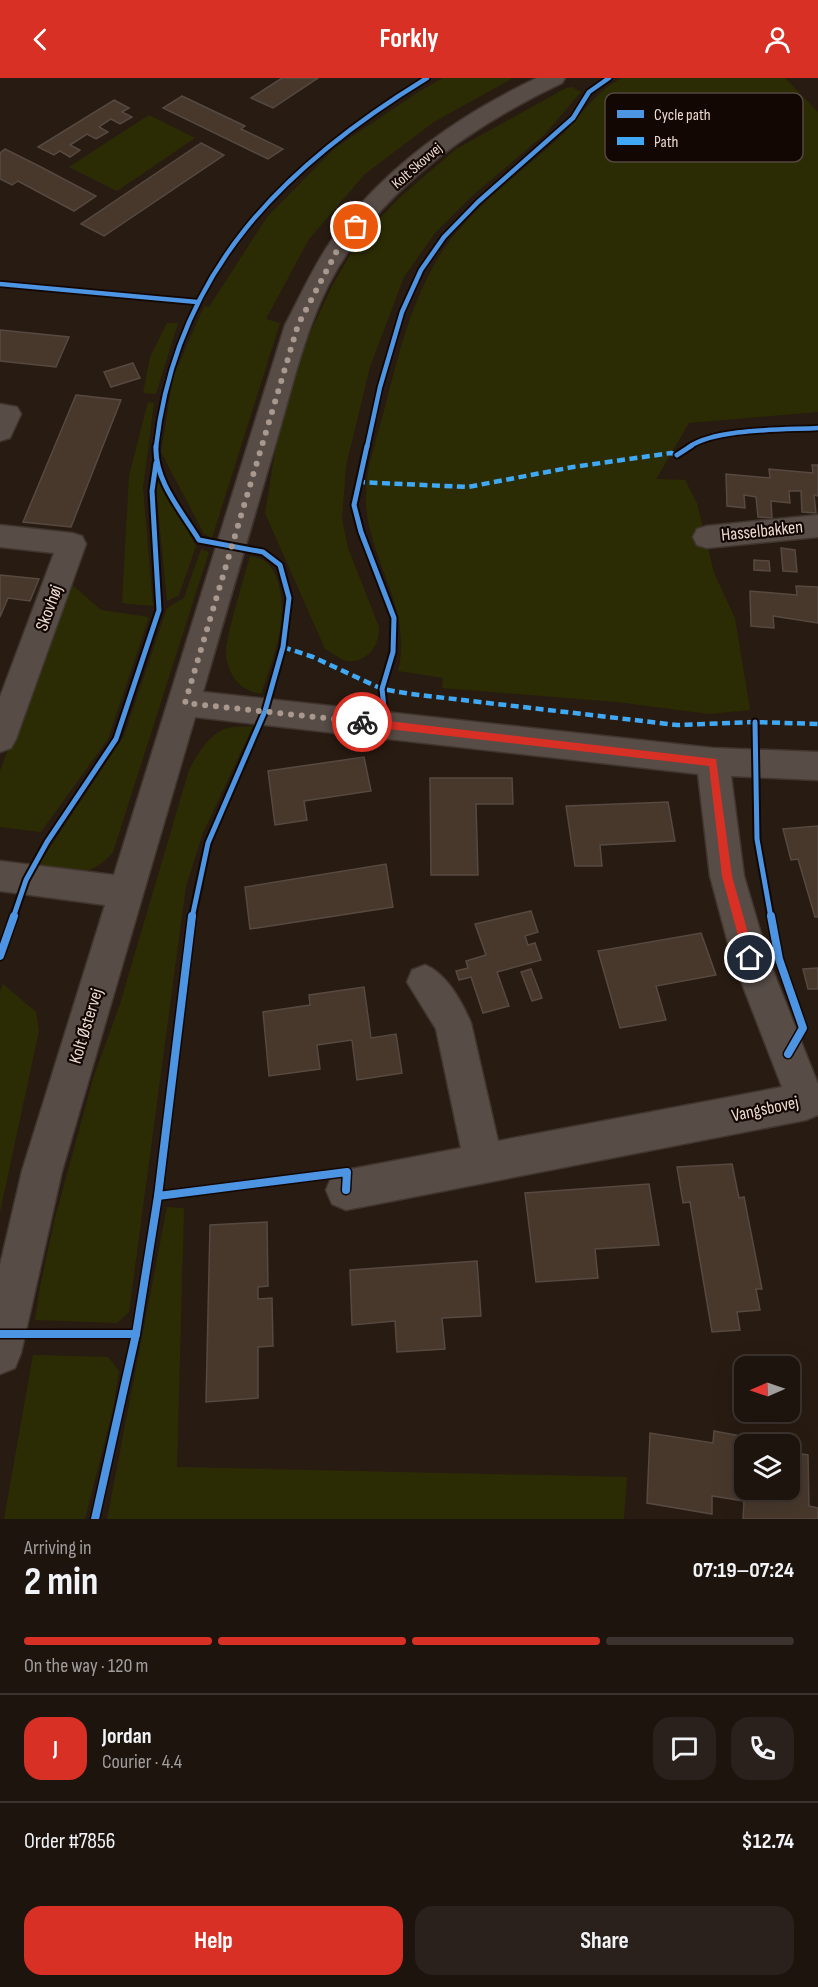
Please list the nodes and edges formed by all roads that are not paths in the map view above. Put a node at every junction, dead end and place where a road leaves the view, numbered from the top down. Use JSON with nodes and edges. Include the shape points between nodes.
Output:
{"nodes":[{"id":1,"x":554,"y":78,"type":"edge"},
{"id":2,"x":0,"y":413,"type":"edge"},
{"id":3,"x":0,"y":431,"type":"edge"},
{"id":4,"x":818,"y":526,"type":"edge"},
{"id":5,"x":0,"y":536,"type":"edge"},
{"id":6,"x":707,"y":537,"type":"dead end"},
{"id":7,"x":185,"y":703,"type":"junction"},
{"id":8,"x":0,"y":739,"type":"edge"},
{"id":9,"x":713,"y":762,"type":"junction"},
{"id":10,"x":818,"y":766,"type":"edge"},
{"id":11,"x":0,"y":876,"type":"edge"},
{"id":12,"x":126,"y":892,"type":"junction"},
{"id":13,"x":425,"y":982,"type":"dead end"},
{"id":14,"x":484,"y":1164,"type":"junction"},
{"id":15,"x":346,"y":1190,"type":"dead end"},
{"id":16,"x":0,"y":1353,"type":"edge"}],
"edges":[{"from":1,"to":7,"type":"street","name":"Kolt Skovvej","via":[[511,97],[441,144],[387,192],[340,245],[298,325]]},
{"from":2,"to":3,"type":"street","via":[[8,414]]},
{"from":4,"to":6,"type":"street","name":"Hasselbakken"},
{"from":5,"to":8,"type":"street","name":"Skovhøj","via":[[72,544]]},
{"from":7,"to":9,"type":"street"},
{"from":7,"to":12,"type":"street","name":"Kolt Østervej"},
{"from":9,"to":10,"type":"street"},
{"from":9,"to":14,"type":"street","name":"Vangsbovej","via":[[727,876],[750,958],[806,1101]]},
{"from":11,"to":12,"type":"street"},
{"from":12,"to":16,"type":"street","name":"Kolt Østervej","via":[[42,1172]]},
{"from":13,"to":14,"type":"street","via":[[453,1023]]},
{"from":14,"to":15,"type":"street","name":"Vangsbovej"}]}
